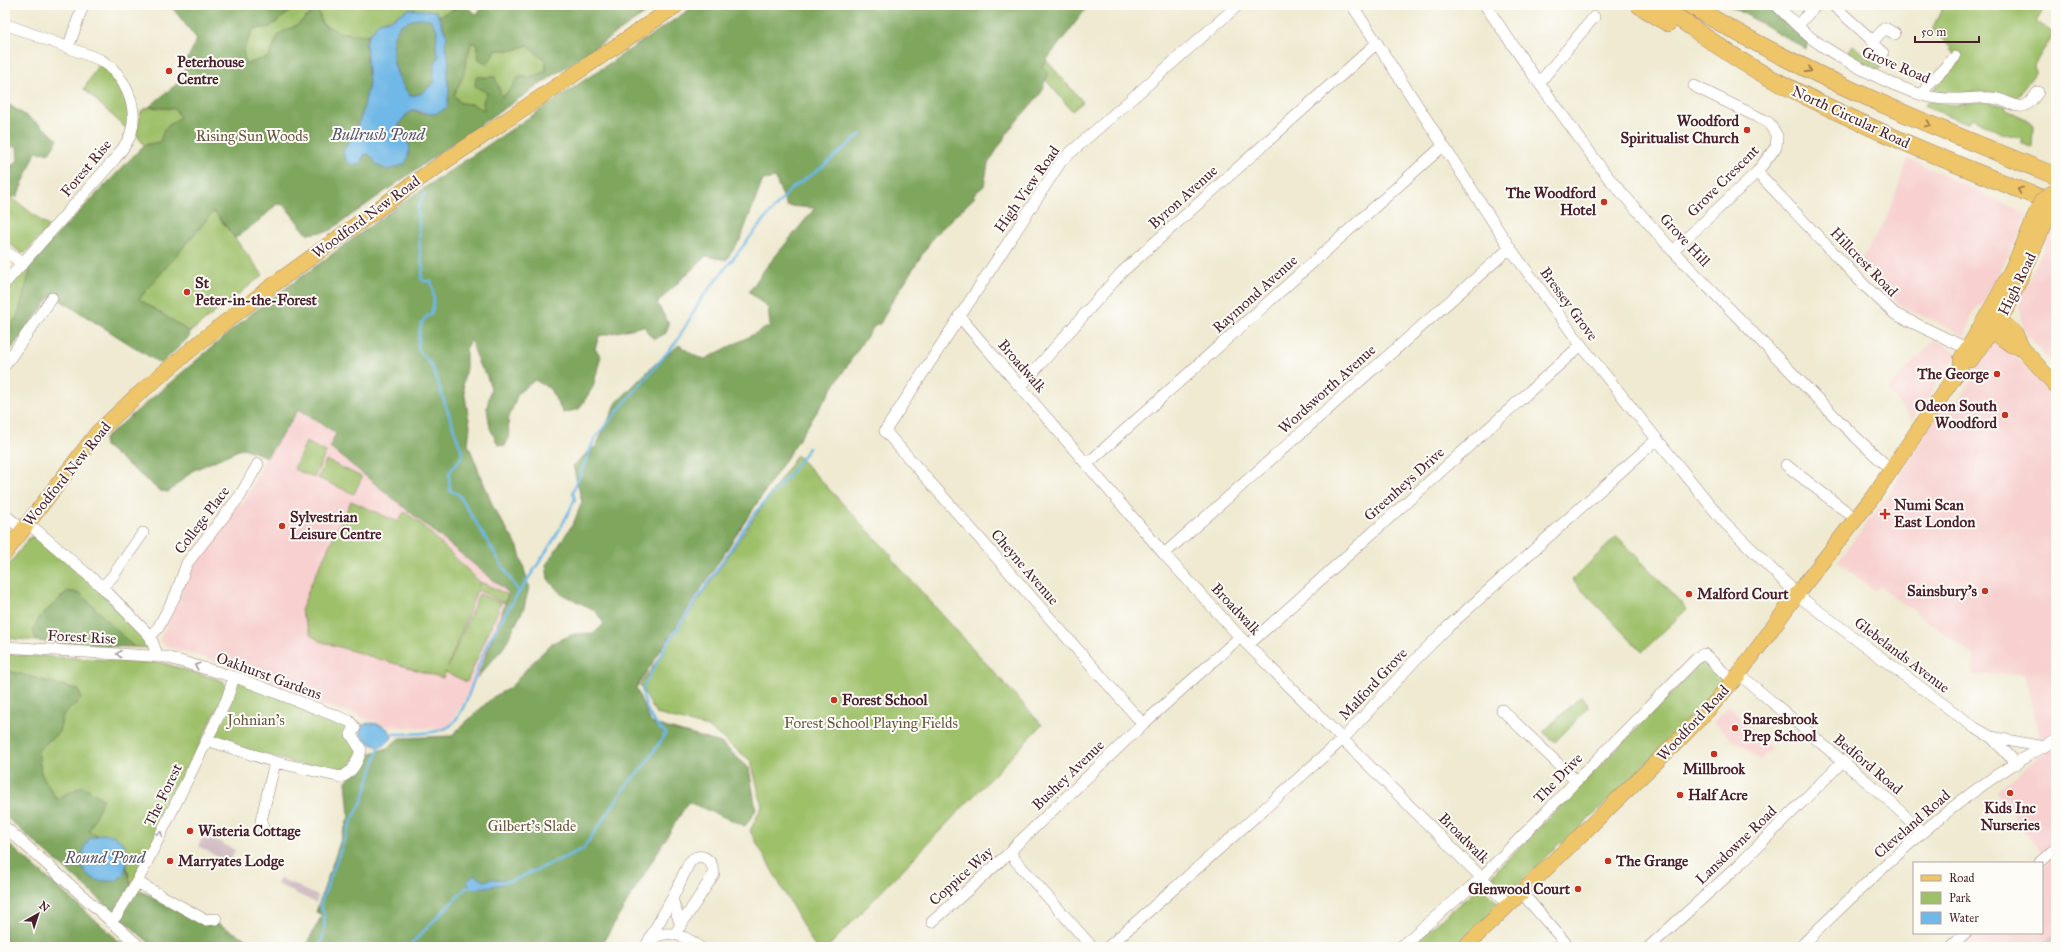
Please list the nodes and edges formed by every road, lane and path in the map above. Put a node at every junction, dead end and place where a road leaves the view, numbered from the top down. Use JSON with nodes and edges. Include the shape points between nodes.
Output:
{"nodes":[{"id":1,"x":83,"y":5,"type":"edge"},
{"id":2,"x":676,"y":5,"type":"edge"},
{"id":3,"x":1238,"y":5,"type":"edge"},
{"id":4,"x":1352,"y":5,"type":"edge"},
{"id":5,"x":1485,"y":5,"type":"edge"},
{"id":6,"x":1639,"y":5,"type":"edge"},
{"id":7,"x":1659,"y":5,"type":"edge"},
{"id":8,"x":1690,"y":5,"type":"edge"},
{"id":9,"x":1710,"y":5,"type":"edge"},
{"id":10,"x":1776,"y":5,"type":"edge"},
{"id":11,"x":1816,"y":5,"type":"edge"},
{"id":12,"x":1833,"y":5,"type":"edge"},
{"id":13,"x":1594,"y":17,"type":"dead end"},
{"id":14,"x":5,"y":24,"type":"edge"},
{"id":15,"x":1798,"y":25,"type":"junction"},
{"id":16,"x":1895,"y":34,"type":"dead end"},
{"id":17,"x":1873,"y":41,"type":"junction"},
{"id":18,"x":1377,"y":43,"type":"junction"},
{"id":19,"x":68,"y":48,"type":"junction"},
{"id":20,"x":1775,"y":51,"type":"junction"},
{"id":21,"x":1883,"y":53,"type":"dead end"},
{"id":22,"x":1955,"y":57,"type":"dead end"},
{"id":23,"x":1764,"y":74,"type":"junction"},
{"id":24,"x":1539,"y":83,"type":"junction"},
{"id":25,"x":1694,"y":86,"type":"dead end"},
{"id":26,"x":2038,"y":92,"type":"dead end"},
{"id":27,"x":1923,"y":95,"type":"junction"},
{"id":28,"x":1443,"y":146,"type":"junction"},
{"id":29,"x":1757,"y":172,"type":"junction"},
{"id":30,"x":2051,"y":198,"type":"edge"},
{"id":31,"x":1510,"y":248,"type":"junction"},
{"id":32,"x":5,"y":250,"type":"edge"},
{"id":33,"x":1673,"y":251,"type":"junction"},
{"id":34,"x":23,"y":264,"type":"junction"},
{"id":35,"x":5,"y":283,"type":"edge"},
{"id":36,"x":52,"y":298,"type":"dead end"},
{"id":37,"x":958,"y":316,"type":"junction"},
{"id":38,"x":1991,"y":321,"type":"junction"},
{"id":39,"x":1581,"y":345,"type":"junction"},
{"id":40,"x":1968,"y":349,"type":"junction"},
{"id":41,"x":5,"y":365,"type":"edge"},
{"id":42,"x":1961,"y":367,"type":"junction"},
{"id":43,"x":1021,"y":386,"type":"junction"},
{"id":44,"x":2056,"y":386,"type":"edge"},
{"id":45,"x":885,"y":430,"type":"joint"},
{"id":46,"x":1657,"y":439,"type":"junction"},
{"id":47,"x":258,"y":464,"type":"dead end"},
{"id":48,"x":1087,"y":464,"type":"junction"},
{"id":49,"x":1786,"y":465,"type":"dead end"},
{"id":50,"x":1891,"y":470,"type":"junction"},
{"id":51,"x":5,"y":515,"type":"edge"},
{"id":52,"x":1856,"y":519,"type":"junction"},
{"id":53,"x":25,"y":526,"type":"junction"},
{"id":54,"x":143,"y":533,"type":"dead end"},
{"id":55,"x":5,"y":553,"type":"edge"},
{"id":56,"x":1164,"y":554,"type":"junction"},
{"id":57,"x":102,"y":587,"type":"junction"},
{"id":58,"x":1797,"y":594,"type":"junction"},
{"id":59,"x":150,"y":636,"type":"junction"},
{"id":60,"x":1240,"y":637,"type":"junction"},
{"id":61,"x":1248,"y":645,"type":"junction"},
{"id":62,"x":5,"y":647,"type":"edge"},
{"id":63,"x":158,"y":657,"type":"junction"},
{"id":64,"x":234,"y":677,"type":"junction"},
{"id":65,"x":1736,"y":677,"type":"junction"},
{"id":66,"x":1502,"y":710,"type":"dead end"},
{"id":67,"x":1143,"y":724,"type":"junction"},
{"id":68,"x":1991,"y":737,"type":"junction"},
{"id":69,"x":1342,"y":739,"type":"junction"},
{"id":70,"x":207,"y":740,"type":"junction"},
{"id":71,"x":2056,"y":740,"type":"edge"},
{"id":72,"x":2044,"y":747,"type":"junction"},
{"id":73,"x":275,"y":762,"type":"junction"},
{"id":74,"x":1842,"y":762,"type":"junction"},
{"id":75,"x":2017,"y":764,"type":"junction"},
{"id":76,"x":1576,"y":781,"type":"junction"},
{"id":77,"x":5,"y":826,"type":"edge"},
{"id":78,"x":262,"y":828,"type":"dead end"},
{"id":79,"x":1922,"y":832,"type":"junction"},
{"id":80,"x":2056,"y":848,"type":"edge"},
{"id":81,"x":1011,"y":853,"type":"junction"},
{"id":82,"x":2040,"y":862,"type":"edge"},
{"id":83,"x":1482,"y":878,"type":"junction"},
{"id":84,"x":137,"y":882,"type":"junction"},
{"id":85,"x":1522,"y":893,"type":"junction"},
{"id":86,"x":672,"y":899,"type":"junction"},
{"id":87,"x":1510,"y":905,"type":"junction"},
{"id":88,"x":216,"y":919,"type":"dead end"},
{"id":89,"x":111,"y":922,"type":"junction"},
{"id":90,"x":932,"y":922,"type":"dead end"},
{"id":91,"x":680,"y":923,"type":"junction"},
{"id":92,"x":675,"y":934,"type":"junction"},
{"id":93,"x":1965,"y":934,"type":"edge"},
{"id":94,"x":647,"y":944,"type":"edge"},
{"id":95,"x":1564,"y":945,"type":"edge"},
{"id":96,"x":140,"y":947,"type":"edge"},
{"id":97,"x":699,"y":947,"type":"edge"},
{"id":98,"x":1092,"y":947,"type":"edge"},
{"id":99,"x":1108,"y":947,"type":"edge"},
{"id":100,"x":1400,"y":947,"type":"edge"},
{"id":101,"x":1465,"y":947,"type":"edge"},
{"id":102,"x":1649,"y":947,"type":"edge"},
{"id":103,"x":1800,"y":947,"type":"edge"},
{"id":104,"x":1951,"y":947,"type":"edge"}],
"edges":[{"from":1,"to":19,"type":"street"},
{"from":2,"to":53,"type":"main road","name":"Woodford New Road","via":[[403,190],[206,337],[134,397],[97,432]]},
{"from":3,"to":37,"type":"street","name":"High View Road","via":[[1062,160]]},
{"from":4,"to":18,"type":"street","name":"Bressey Grove"},
{"from":5,"to":24,"type":"street","name":"Grove Hill"},
{"from":6,"to":23,"type":"highway","via":[[1713,49]]},
{"from":7,"to":23,"type":"highway","name":"North Circular Road"},
{"from":8,"to":20,"type":"highway","name":"North Circular Road"},
{"from":9,"to":20,"type":"highway"},
{"from":10,"to":15,"type":"street","name":"Grove Road"},
{"from":11,"to":15,"type":"street"},
{"from":12,"to":17,"type":"street"},
{"from":13,"to":24,"type":"street"},
{"from":14,"to":19,"type":"street","name":"Forest Rise"},
{"from":15,"to":27,"type":"street","name":"Grove Road","via":[[1813,40],[1842,58]]},
{"from":16,"to":17,"type":"street","via":[[1885,28]]},
{"from":17,"to":21,"type":"street"},
{"from":18,"to":28,"type":"street","name":"Bressey Grove"},
{"from":18,"to":43,"type":"street","name":"Byron Avenue","via":[[1122,272]]},
{"from":19,"to":34,"type":"street","name":"Forest Rise","via":[[100,60],[119,76],[128,93],[133,116],[131,133],[109,166]]},
{"from":20,"to":30,"type":"highway","name":"North Circular Road","one_way":true,"via":[[1899,112]]},
{"from":22,"to":27,"type":"street","via":[[1927,86]]},
{"from":30,"to":23,"type":"highway","name":"North Circular Road","one_way":true,"via":[[1874,130]]},
{"from":24,"to":33,"type":"street","name":"Grove Hill","via":[[1608,176]]},
{"from":25,"to":29,"type":"street","name":"Grove Crescent","via":[[1768,122],[1778,136],[1776,147]]},
{"from":26,"to":27,"type":"street","name":"Grove Road","via":[[2031,102],[2023,107],[1998,98],[1954,99]]},
{"from":28,"to":31,"type":"street","name":"Bressey Grove"},
{"from":28,"to":48,"type":"street","name":"Raymond Avenue"},
{"from":29,"to":33,"type":"street","name":"Grove Crescent"},
{"from":29,"to":40,"type":"street","name":"Hillcrest Road","via":[[1864,285],[1895,314]]},
{"from":30,"to":38,"type":"main road","name":"High Road"},
{"from":31,"to":39,"type":"street","name":"Bressey Grove"},
{"from":31,"to":56,"type":"street","name":"Wordsworth Avenue"},
{"from":32,"to":34,"type":"street"},
{"from":33,"to":50,"type":"street","name":"Grove Hill","via":[[1847,429]]},
{"from":34,"to":35,"type":"street","name":"Forest Rise"},
{"from":36,"to":41,"type":"street"},
{"from":37,"to":43,"type":"street","name":"Broadwalk"},
{"from":37,"to":45,"type":"street","name":"High View Road"},
{"from":38,"to":40,"type":"main road","name":"High Road"},
{"from":38,"to":42,"type":"main road","name":"High Road","via":[[1968,364]]},
{"from":38,"to":44,"type":"main road","via":[[2011,345],[2022,348]]},
{"from":39,"to":46,"type":"street","name":"Bressey Grove"},
{"from":39,"to":61,"type":"street","name":"Greenheys Drive"},
{"from":40,"to":42,"type":"main road","name":"High Road","via":[[1961,359]]},
{"from":42,"to":50,"type":"main road","name":"High Road"},
{"from":43,"to":48,"type":"street","name":"Broadwalk"},
{"from":45,"to":67,"type":"street","name":"Cheyne Avenue"},
{"from":46,"to":58,"type":"street","name":"Bressey Grove","via":[[1723,522]]},
{"from":46,"to":69,"type":"street","name":"Malford Grove","via":[[1444,632]]},
{"from":47,"to":59,"type":"street","name":"College Place","via":[[240,496],[187,563],[176,594],[158,628]]},
{"from":48,"to":56,"type":"street","name":"Broadwalk"},
{"from":49,"to":52,"type":"street"},
{"from":50,"to":52,"type":"main road","name":"Woodford Road"},
{"from":51,"to":53,"type":"street"},
{"from":52,"to":58,"type":"main road","name":"Woodford Road"},
{"from":53,"to":55,"type":"main road","name":"Woodford New Road"},
{"from":53,"to":57,"type":"street"},
{"from":54,"to":57,"type":"street"},
{"from":56,"to":60,"type":"street","name":"Broadwalk"},
{"from":57,"to":59,"type":"street"},
{"from":58,"to":65,"type":"main road","name":"Woodford Road"},
{"from":58,"to":68,"type":"street","name":"Glebelands Avenue","via":[[1975,728]]},
{"from":59,"to":63,"type":"street","via":[[156,646]]},
{"from":60,"to":61,"type":"street","name":"Broadwalk"},
{"from":60,"to":67,"type":"street","name":"Bushey Avenue"},
{"from":61,"to":69,"type":"street","name":"Broadwalk"},
{"from":63,"to":62,"type":"street","name":"Forest Rise","one_way":true},
{"from":64,"to":63,"type":"street","name":"Oakhurst Gardens","one_way":true,"via":[[166,657]]},
{"from":64,"to":70,"type":"street","name":"The Forest","via":[[227,699]]},
{"from":64,"to":73,"type":"street","name":"Oakhurst Gardens","via":[[348,721],[355,728],[351,734],[361,750],[345,776]]},
{"from":65,"to":74,"type":"street","name":"Bedford Road"},
{"from":65,"to":76,"type":"street","name":"The Drive","via":[[1708,656],[1701,655]]},
{"from":65,"to":85,"type":"main road","name":"Woodford Road","via":[[1679,740]]},
{"from":66,"to":76,"type":"street"},
{"from":67,"to":81,"type":"street","name":"Bushey Avenue","via":[[1014,847]]},
{"from":68,"to":72,"type":"street","name":"Glebelands Avenue"},
{"from":68,"to":75,"type":"street","name":"Glebelands Avenue"},
{"from":69,"to":83,"type":"street","name":"Broadwalk"},
{"from":69,"to":99,"type":"street","name":"Malford Grove"},
{"from":70,"to":73,"type":"street","name":"Oakhurst Gardens"},
{"from":84,"to":70,"type":"street","name":"The Forest","one_way":true},
{"from":71,"to":72,"type":"street","name":"Cleveland Road"},
{"from":72,"to":75,"type":"street","name":"Cleveland Road"},
{"from":73,"to":78,"type":"street","via":[[261,822]]},
{"from":74,"to":79,"type":"street","name":"Bedford Road"},
{"from":74,"to":102,"type":"street","name":"Lansdowne Road","via":[[1739,865]]},
{"from":75,"to":79,"type":"street","name":"Cleveland Road","via":[[1977,789]]},
{"from":76,"to":83,"type":"street","name":"The Drive"},
{"from":77,"to":89,"type":"street"},
{"from":79,"to":103,"type":"street","name":"Cleveland Road"},
{"from":80,"to":82,"type":"street"},
{"from":81,"to":90,"type":"street","name":"Coppice Way"},
{"from":81,"to":98,"type":"street"},
{"from":83,"to":87,"type":"street","name":"Broadwalk"},
{"from":83,"to":100,"type":"street","name":"The Drive"},
{"from":84,"to":88,"type":"street","via":[[205,920]]},
{"from":84,"to":89,"type":"street","name":"The Forest"},
{"from":85,"to":87,"type":"main road","name":"Woodford Road"},
{"from":85,"to":95,"type":"street"},
{"from":86,"to":91,"type":"street"},
{"from":86,"to":91,"type":"street","via":[[692,858],[707,858],[714,866],[714,874]]},
{"from":86,"to":94,"type":"street"},
{"from":87,"to":101,"type":"main road","name":"Woodford Road"},
{"from":89,"to":96,"type":"street"},
{"from":91,"to":92,"type":"street"},
{"from":92,"to":94,"type":"street","via":[[660,934]]},
{"from":92,"to":97,"type":"street"},
{"from":93,"to":104,"type":"street"}]}
